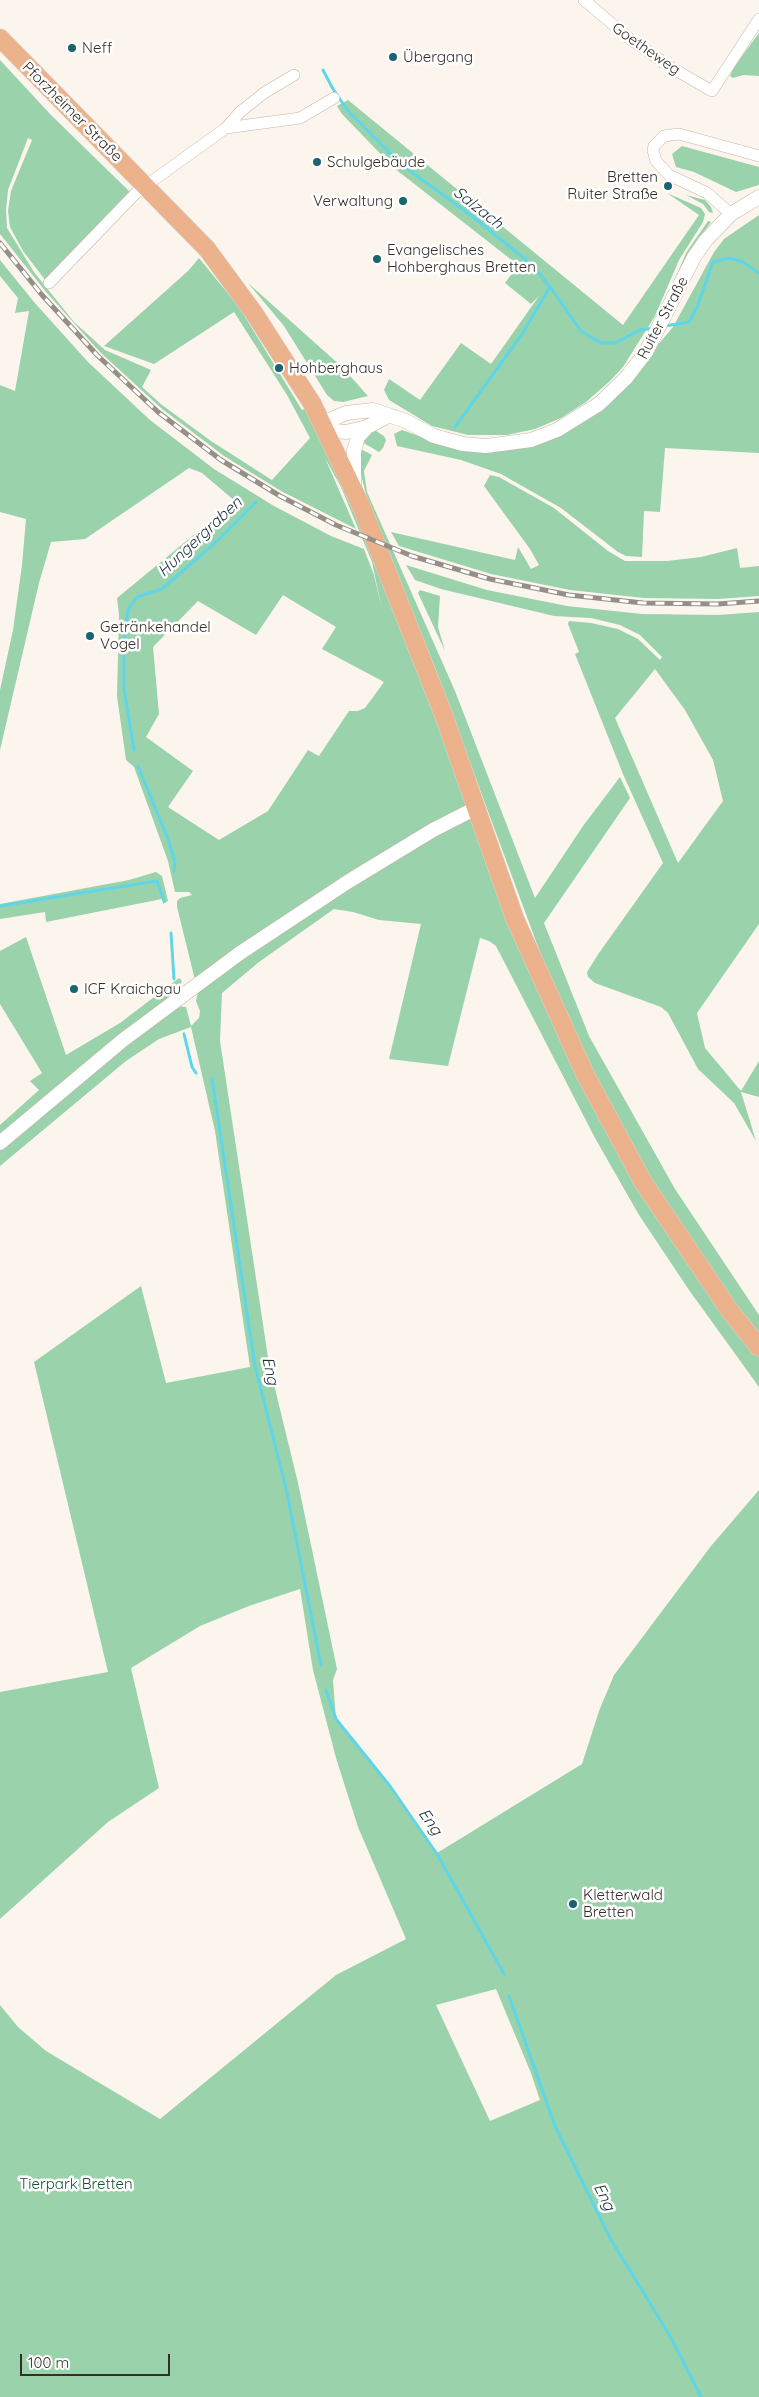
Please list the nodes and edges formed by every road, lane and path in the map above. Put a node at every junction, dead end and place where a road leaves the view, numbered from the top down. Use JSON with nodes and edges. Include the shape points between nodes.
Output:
{"nodes":[{"id":1,"x":584,"y":0,"type":"edge"},
{"id":2,"x":759,"y":19,"type":"edge"},
{"id":3,"x":0,"y":38,"type":"edge"},
{"id":4,"x":294,"y":75,"type":"dead end"},
{"id":5,"x":334,"y":98,"type":"dead end"},
{"id":6,"x":226,"y":128,"type":"junction"},
{"id":7,"x":759,"y":156,"type":"edge"},
{"id":8,"x":146,"y":185,"type":"junction"},
{"id":9,"x":759,"y":197,"type":"edge"},
{"id":10,"x":731,"y":214,"type":"junction"},
{"id":11,"x":48,"y":283,"type":"dead end"},
{"id":12,"x":388,"y":416,"type":"junction"},
{"id":13,"x":323,"y":423,"type":"junction"},
{"id":14,"x":367,"y":427,"type":"junction"},
{"id":15,"x":354,"y":490,"type":"junction"},
{"id":16,"x":476,"y":808,"type":"junction"},
{"id":17,"x":0,"y":1143,"type":"edge"},
{"id":18,"x":759,"y":1347,"type":"edge"}],
"edges":[{"from":1,"to":2,"type":"street","name":"Goetheweg","via":[[630,39],[712,91]]},
{"from":3,"to":8,"type":"main road","name":"Pforzheimer Straße"},
{"from":4,"to":6,"type":"street","via":[[264,93]]},
{"from":5,"to":6,"type":"street","via":[[300,118]]},
{"from":6,"to":8,"type":"street"},
{"from":7,"to":10,"type":"street","via":[[679,134],[664,136],[650,149],[669,175],[707,193]]},
{"from":8,"to":11,"type":"street"},
{"from":8,"to":13,"type":"main road","name":"Pforzheimer Straße","via":[[207,249],[285,358]]},
{"from":9,"to":10,"type":"street","name":"Ruiter Straße"},
{"from":10,"to":12,"type":"street","name":"Ruiter Straße","via":[[694,257],[652,342],[626,378],[599,404],[564,426],[531,440],[486,446],[434,436],[406,421]]},
{"from":12,"to":13,"type":"street","name":"Ruiter Straße","via":[[361,410]]},
{"from":12,"to":14,"type":"street"},
{"from":13,"to":14,"type":"street","via":[[346,432]]},
{"from":13,"to":15,"type":"main road","name":"Pforzheimer Straße"},
{"from":14,"to":15,"type":"street","via":[[358,437],[354,451]]},
{"from":15,"to":16,"type":"main road","name":"Pforzheimer Straße","via":[[409,626]]},
{"from":16,"to":17,"type":"street","via":[[356,876],[240,953],[123,1040]]},
{"from":16,"to":18,"type":"main road","name":"Pforzheimer Straße","via":[[516,920],[585,1074],[643,1182],[730,1311]]}]}
